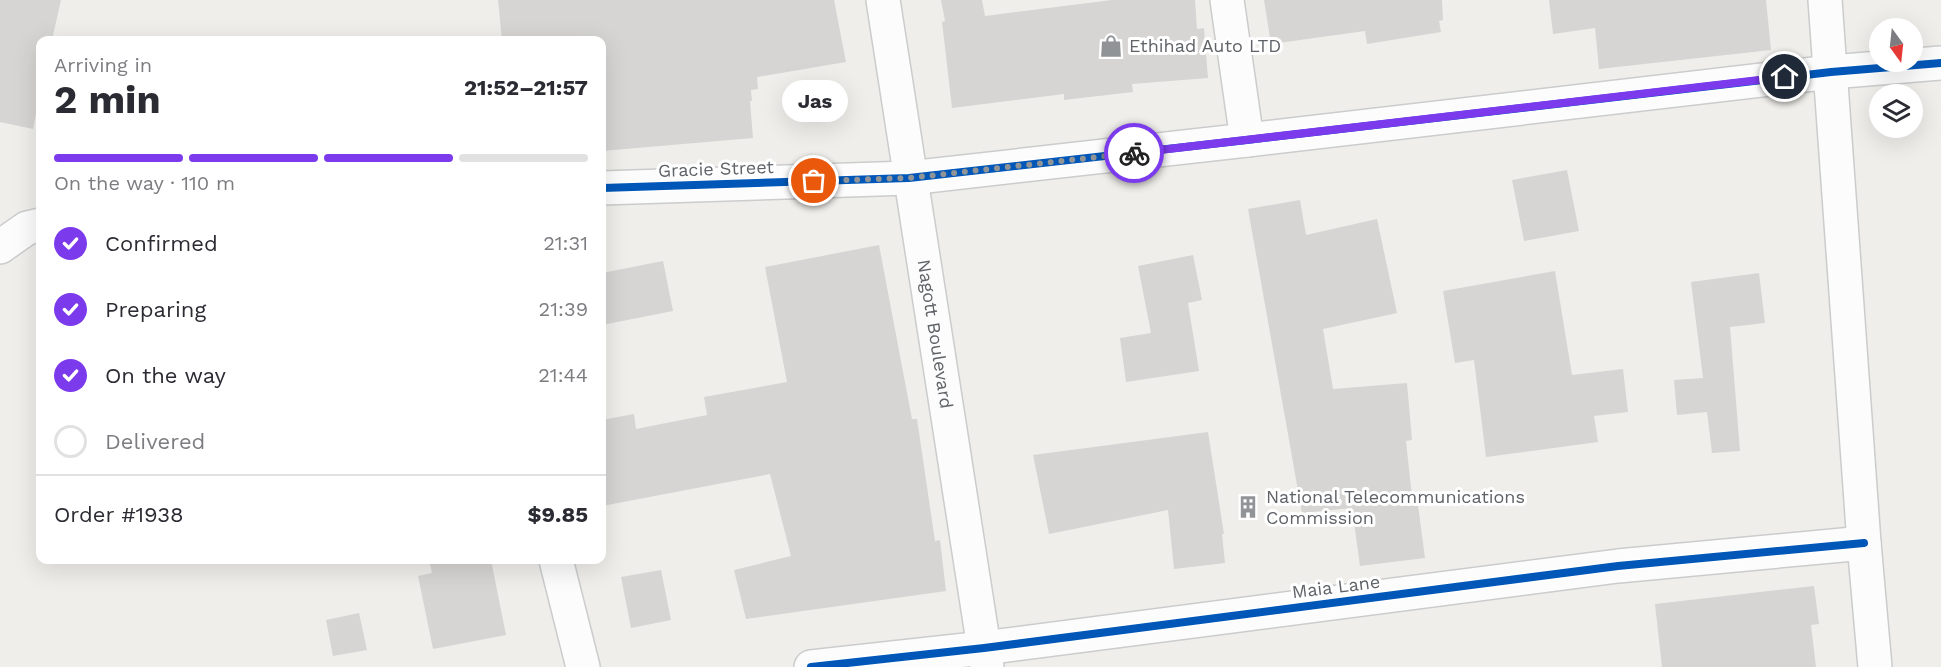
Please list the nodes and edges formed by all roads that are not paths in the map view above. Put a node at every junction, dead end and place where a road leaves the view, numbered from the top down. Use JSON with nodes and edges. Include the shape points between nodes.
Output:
{"nodes":[{"id":1,"x":883,"y":0,"type":"edge"},
{"id":2,"x":1227,"y":0,"type":"edge"},
{"id":3,"x":1825,"y":0,"type":"edge"},
{"id":4,"x":1941,"y":63,"type":"edge"},
{"id":5,"x":1831,"y":72,"type":"junction"},
{"id":6,"x":1247,"y":140,"type":"junction"},
{"id":7,"x":909,"y":178,"type":"junction"},
{"id":8,"x":606,"y":188,"type":"edge"},
{"id":9,"x":36,"y":226,"type":"edge"},
{"id":10,"x":0,"y":247,"type":"edge"},
{"id":11,"x":1864,"y":543,"type":"junction"},
{"id":12,"x":557,"y":564,"type":"edge"},
{"id":13,"x":985,"y":657,"type":"edge"},
{"id":14,"x":583,"y":667,"type":"edge"},
{"id":15,"x":811,"y":667,"type":"edge"},
{"id":16,"x":1875,"y":667,"type":"edge"}],
"edges":[{"from":1,"to":7,"type":"street","name":"Nagott Boulevard"},
{"from":2,"to":6,"type":"street"},
{"from":3,"to":5,"type":"street"},
{"from":4,"to":5,"type":"street","name":"Gracie Street"},
{"from":5,"to":6,"type":"street","name":"Gracie Street"},
{"from":5,"to":11,"type":"street"},
{"from":6,"to":7,"type":"street","name":"Gracie Street"},
{"from":7,"to":8,"type":"street","name":"Gracie Street"},
{"from":7,"to":13,"type":"street","name":"Nagott Boulevard"},
{"from":9,"to":10,"type":"street"},
{"from":11,"to":13,"type":"street","name":"Maia Lane","via":[[1618,566]]},
{"from":11,"to":16,"type":"street"},
{"from":12,"to":14,"type":"street"},
{"from":13,"to":15,"type":"street","name":"Maia Lane"}]}
